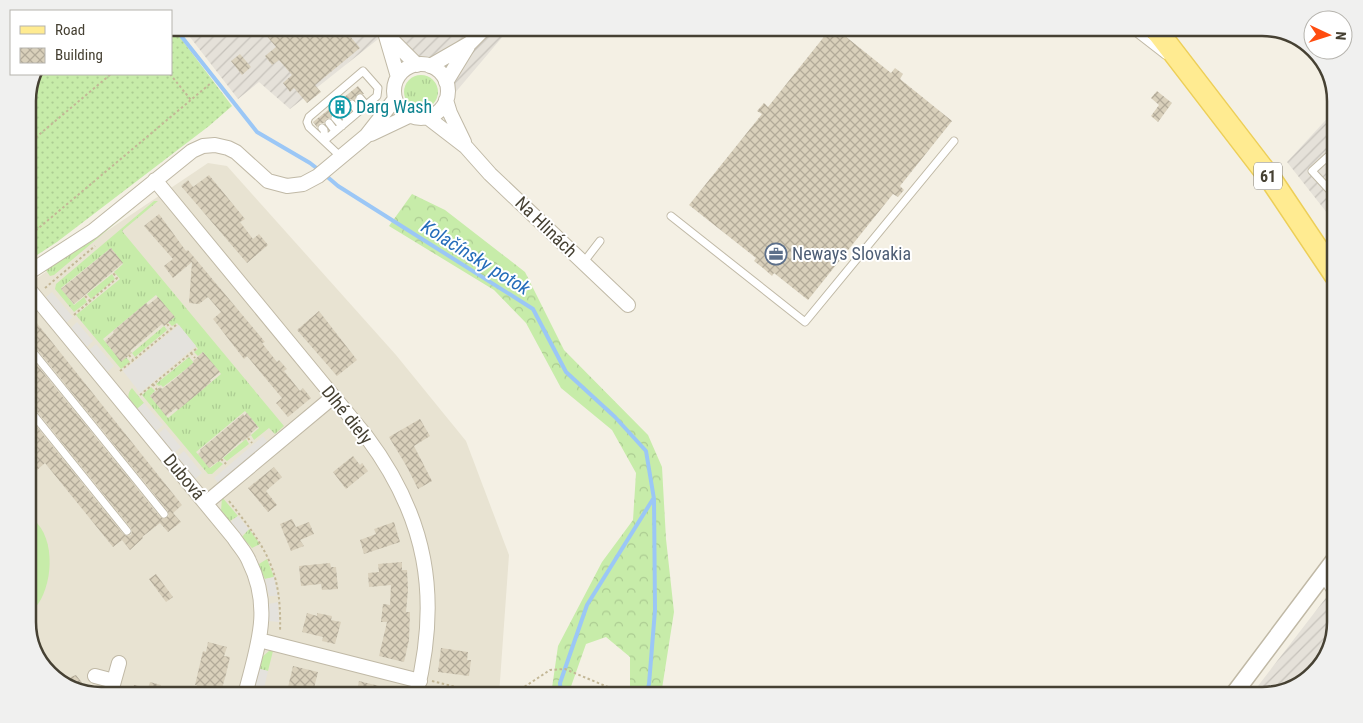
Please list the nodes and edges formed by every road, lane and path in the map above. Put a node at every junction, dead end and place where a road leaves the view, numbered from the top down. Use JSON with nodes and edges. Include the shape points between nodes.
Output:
{"nodes":[{"id":1,"x":385,"y":36,"type":"edge"},
{"id":2,"x":390,"y":36,"type":"edge"},
{"id":3,"x":477,"y":36,"type":"edge"},
{"id":4,"x":1139,"y":36,"type":"edge"},
{"id":5,"x":1160,"y":36,"type":"edge"},
{"id":6,"x":470,"y":43,"type":"junction"},
{"id":7,"x":424,"y":66,"type":"junction"},
{"id":8,"x":110,"y":75,"type":"edge"},
{"id":9,"x":171,"y":75,"type":"edge"},
{"id":10,"x":398,"y":77,"type":"junction"},
{"id":11,"x":1196,"y":80,"type":"junction"},
{"id":12,"x":446,"y":82,"type":"junction"},
{"id":13,"x":211,"y":83,"type":"dead end"},
{"id":14,"x":348,"y":83,"type":"junction"},
{"id":15,"x":354,"y":90,"type":"dead end"},
{"id":16,"x":360,"y":98,"type":"dead end"},
{"id":17,"x":395,"y":99,"type":"junction"},
{"id":18,"x":191,"y":100,"type":"junction"},
{"id":19,"x":446,"y":100,"type":"junction"},
{"id":20,"x":352,"y":104,"type":"dead end"},
{"id":21,"x":366,"y":105,"type":"junction"},
{"id":22,"x":358,"y":112,"type":"junction"},
{"id":23,"x":342,"y":113,"type":"dead end"},
{"id":24,"x":410,"y":116,"type":"junction"},
{"id":25,"x":335,"y":118,"type":"dead end"},
{"id":26,"x":427,"y":118,"type":"junction"},
{"id":27,"x":348,"y":120,"type":"junction"},
{"id":28,"x":329,"y":123,"type":"dead end"},
{"id":29,"x":342,"y":126,"type":"junction"},
{"id":30,"x":322,"y":128,"type":"dead end"},
{"id":31,"x":335,"y":131,"type":"junction"},
{"id":32,"x":366,"y":136,"type":"junction"},
{"id":33,"x":36,"y":137,"type":"edge"},
{"id":34,"x":325,"y":140,"type":"junction"},
{"id":35,"x":954,"y":141,"type":"dead end"},
{"id":36,"x":466,"y":147,"type":"junction"},
{"id":37,"x":1327,"y":157,"type":"edge"},
{"id":38,"x":336,"y":161,"type":"junction"},
{"id":39,"x":155,"y":180,"type":"junction"},
{"id":40,"x":1327,"y":187,"type":"edge"},
{"id":41,"x":671,"y":216,"type":"dead end"},
{"id":42,"x":36,"y":231,"type":"edge"},
{"id":43,"x":600,"y":241,"type":"dead end"},
{"id":44,"x":583,"y":263,"type":"junction"},
{"id":45,"x":1327,"y":263,"type":"edge"},
{"id":46,"x":36,"y":268,"type":"edge"},
{"id":47,"x":113,"y":273,"type":"dead end"},
{"id":48,"x":85,"y":296,"type":"dead end"},
{"id":49,"x":36,"y":298,"type":"edge"},
{"id":50,"x":90,"y":301,"type":"junction"},
{"id":51,"x":628,"y":305,"type":"dead end"},
{"id":52,"x":74,"y":315,"type":"dead end"},
{"id":53,"x":167,"y":324,"type":"dead end"},
{"id":54,"x":176,"y":324,"type":"dead end"},
{"id":55,"x":171,"y":329,"type":"junction"},
{"id":56,"x":196,"y":348,"type":"dead end"},
{"id":57,"x":191,"y":353,"type":"junction"},
{"id":58,"x":129,"y":355,"type":"dead end"},
{"id":59,"x":36,"y":356,"type":"edge"},
{"id":60,"x":195,"y":358,"type":"dead end"},
{"id":61,"x":133,"y":360,"type":"junction"},
{"id":62,"x":120,"y":371,"type":"dead end"},
{"id":63,"x":153,"y":384,"type":"junction"},
{"id":64,"x":158,"y":390,"type":"dead end"},
{"id":65,"x":140,"y":395,"type":"dead end"},
{"id":66,"x":333,"y":397,"type":"junction"},
{"id":67,"x":36,"y":418,"type":"edge"},
{"id":68,"x":248,"y":438,"type":"dead end"},
{"id":69,"x":252,"y":443,"type":"dead end"},
{"id":70,"x":222,"y":459,"type":"dead end"},
{"id":71,"x":226,"y":464,"type":"dead end"},
{"id":72,"x":206,"y":503,"type":"junction"},
{"id":73,"x":164,"y":514,"type":"dead end"},
{"id":74,"x":127,"y":531,"type":"dead end"},
{"id":75,"x":1327,"y":571,"type":"edge"},
{"id":76,"x":1322,"y":577,"type":"junction"},
{"id":77,"x":1327,"y":584,"type":"edge"},
{"id":78,"x":259,"y":640,"type":"junction"},
{"id":79,"x":119,"y":663,"type":"dead end"},
{"id":80,"x":95,"y":676,"type":"dead end"},
{"id":81,"x":420,"y":680,"type":"junction"},
{"id":82,"x":114,"y":682,"type":"junction"},
{"id":83,"x":113,"y":687,"type":"edge"},
{"id":84,"x":246,"y":687,"type":"edge"},
{"id":85,"x":418,"y":687,"type":"edge"},
{"id":86,"x":450,"y":687,"type":"edge"},
{"id":87,"x":525,"y":687,"type":"edge"},
{"id":88,"x":606,"y":687,"type":"edge"},
{"id":89,"x":1240,"y":687,"type":"edge"}],
"edges":[{"from":1,"to":10,"type":"street"},
{"from":2,"to":7,"type":"street"},
{"from":3,"to":6,"type":"street"},
{"from":4,"to":11,"type":"lane"},
{"from":5,"to":11,"type":"main road","number":"61"},
{"from":6,"to":7,"type":"street"},
{"from":6,"to":12,"type":"street"},
{"from":7,"to":10,"type":"street","via":[[404,71]]},
{"from":7,"to":12,"type":"street","via":[[437,70]]},
{"from":8,"to":33,"type":"path"},
{"from":9,"to":18,"type":"path"},
{"from":10,"to":17,"type":"street"},
{"from":11,"to":45,"type":"main road","number":"61","via":[[1270,178]]},
{"from":12,"to":19,"type":"street"},
{"from":13,"to":18,"type":"path"},
{"from":14,"to":15,"type":"lane"},
{"from":14,"to":21,"type":"lane","via":[[363,71],[378,88],[377,96]]},
{"from":14,"to":34,"type":"lane","via":[[333,102],[317,115],[308,117],[309,127]]},
{"from":16,"to":21,"type":"lane"},
{"from":17,"to":24,"type":"street","via":[[403,112]]},
{"from":17,"to":32,"type":"street"},
{"from":18,"to":42,"type":"path"},
{"from":19,"to":26,"type":"street","via":[[442,108]]},
{"from":19,"to":36,"type":"street","name":"Na Hlinách"},
{"from":20,"to":22,"type":"lane"},
{"from":21,"to":22,"type":"lane"},
{"from":22,"to":27,"type":"lane"},
{"from":23,"to":27,"type":"lane"},
{"from":24,"to":26,"type":"street"},
{"from":24,"to":32,"type":"street"},
{"from":25,"to":29,"type":"lane"},
{"from":26,"to":36,"type":"street","name":"Na Hlinách"},
{"from":27,"to":29,"type":"lane"},
{"from":28,"to":31,"type":"lane"},
{"from":29,"to":31,"type":"lane"},
{"from":30,"to":34,"type":"lane"},
{"from":31,"to":34,"type":"lane"},
{"from":32,"to":38,"type":"street"},
{"from":34,"to":38,"type":"lane"},
{"from":35,"to":41,"type":"lane","via":[[805,322]]},
{"from":36,"to":44,"type":"street","name":"Na Hlinách"},
{"from":37,"to":40,"type":"lane","via":[[1312,171]]},
{"from":38,"to":39,"type":"street","via":[[303,184],[287,186],[261,176],[228,148],[203,146]]},
{"from":39,"to":46,"type":"street","via":[[92,231]]},
{"from":39,"to":66,"type":"street","name":"Dlhé diely"},
{"from":43,"to":44,"type":"lane"},
{"from":44,"to":51,"type":"street","name":"Na Hlinách"},
{"from":47,"to":50,"type":"path","via":[[117,278]]},
{"from":48,"to":50,"type":"path"},
{"from":49,"to":72,"type":"street","name":"Dubová"},
{"from":50,"to":52,"type":"path"},
{"from":53,"to":55,"type":"path"},
{"from":54,"to":55,"type":"path"},
{"from":55,"to":61,"type":"path"},
{"from":56,"to":57,"type":"path"},
{"from":57,"to":60,"type":"path"},
{"from":57,"to":63,"type":"path"},
{"from":58,"to":61,"type":"path"},
{"from":59,"to":73,"type":"lane"},
{"from":61,"to":62,"type":"path"},
{"from":63,"to":64,"type":"path"},
{"from":63,"to":65,"type":"path"},
{"from":66,"to":72,"type":"street"},
{"from":66,"to":81,"type":"street","name":"Dlhé diely","via":[[366,436],[396,480],[413,520],[425,566],[428,602]]},
{"from":67,"to":74,"type":"lane"},
{"from":68,"to":69,"type":"path"},
{"from":70,"to":71,"type":"path"},
{"from":72,"to":78,"type":"street","name":"Dubová","via":[[249,559],[258,583],[262,613]]},
{"from":75,"to":76,"type":"street"},
{"from":76,"to":77,"type":"lane"},
{"from":76,"to":89,"type":"street"},
{"from":78,"to":81,"type":"street"},
{"from":78,"to":84,"type":"street","name":"Dubová"},
{"from":79,"to":82,"type":"street"},
{"from":80,"to":82,"type":"street"},
{"from":81,"to":85,"type":"street","name":"Dlhé diely"},
{"from":81,"to":86,"type":"path"},
{"from":82,"to":83,"type":"street"},
{"from":87,"to":88,"type":"path","via":[[550,670],[565,669]]}]}
